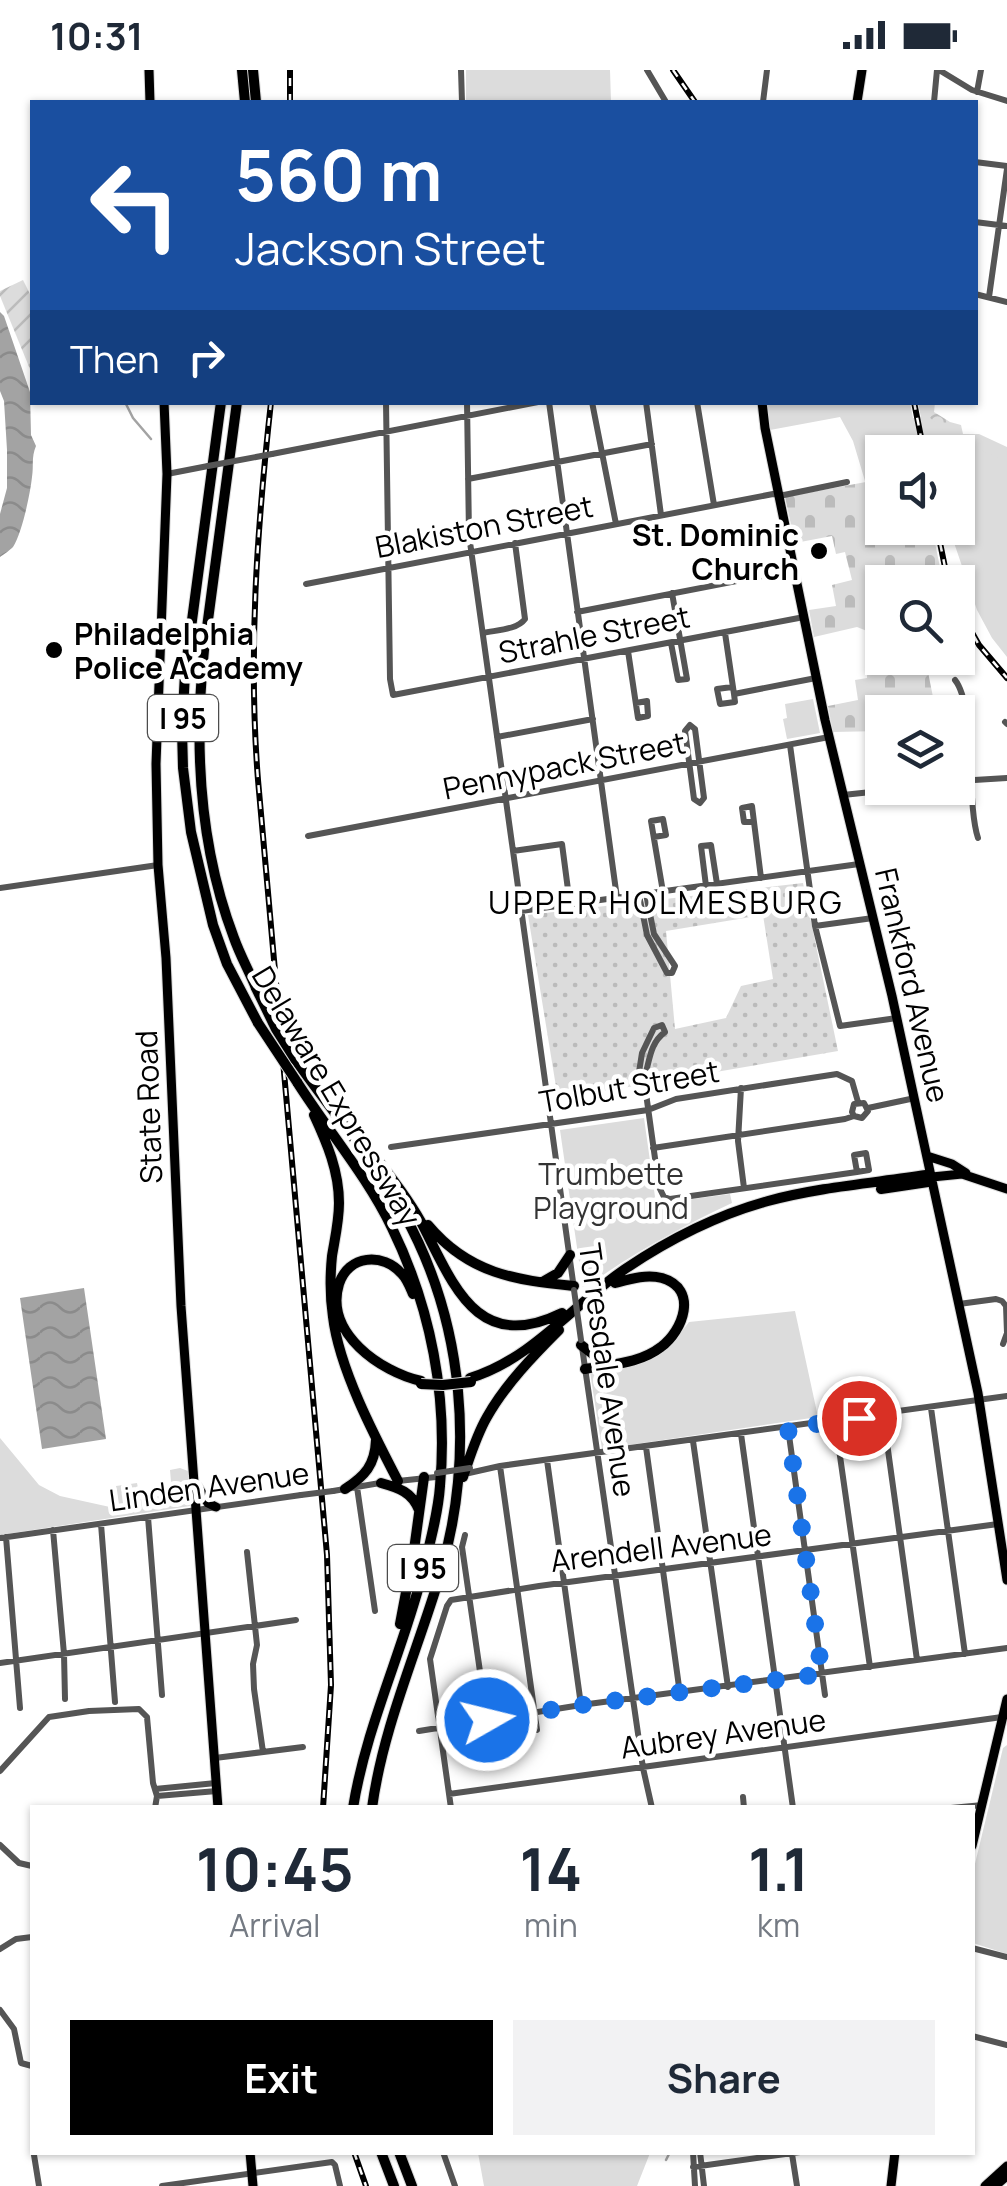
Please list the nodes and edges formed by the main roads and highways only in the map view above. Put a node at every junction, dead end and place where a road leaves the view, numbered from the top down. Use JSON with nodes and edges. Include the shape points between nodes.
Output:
{"nodes":[{"id":1,"x":148,"y":70,"type":"edge"},
{"id":2,"x":242,"y":70,"type":"edge"},
{"id":3,"x":254,"y":70,"type":"edge"},
{"id":4,"x":862,"y":70,"type":"edge"},
{"id":5,"x":150,"y":100,"type":"edge"},
{"id":6,"x":246,"y":100,"type":"edge"},
{"id":7,"x":256,"y":100,"type":"edge"},
{"id":8,"x":857,"y":100,"type":"edge"},
{"id":9,"x":164,"y":405,"type":"edge"},
{"id":10,"x":221,"y":405,"type":"edge"},
{"id":11,"x":237,"y":405,"type":"edge"},
{"id":12,"x":762,"y":405,"type":"edge"},
{"id":13,"x":297,"y":1062,"type":"junction"},
{"id":14,"x":298,"y":1084,"type":"junction"},
{"id":15,"x":928,"y":1156,"type":"junction"},
{"id":16,"x":970,"y":1176,"type":"junction"},
{"id":17,"x":932,"y":1178,"type":"junction"},
{"id":18,"x":1007,"y":1189,"type":"edge"},
{"id":19,"x":413,"y":1208,"type":"junction"},
{"id":20,"x":570,"y":1255,"type":"road end"},
{"id":21,"x":542,"y":1282,"type":"junction"},
{"id":22,"x":615,"y":1284,"type":"junction"},
{"id":23,"x":574,"y":1288,"type":"road end"},
{"id":24,"x":592,"y":1294,"type":"junction"},
{"id":25,"x":331,"y":1296,"type":"junction"},
{"id":26,"x":568,"y":1321,"type":"junction"},
{"id":27,"x":427,"y":1322,"type":"junction"},
{"id":28,"x":581,"y":1343,"type":"road end"},
{"id":29,"x":607,"y":1365,"type":"junction"},
{"id":30,"x":585,"y":1368,"type":"road end"},
{"id":31,"x":470,"y":1380,"type":"junction"},
{"id":32,"x":421,"y":1383,"type":"junction"},
{"id":33,"x":376,"y":1439,"type":"junction"},
{"id":34,"x":432,"y":1476,"type":"road end"},
{"id":35,"x":398,"y":1481,"type":"road end"},
{"id":36,"x":381,"y":1483,"type":"road end"},
{"id":37,"x":196,"y":1484,"type":"junction"},
{"id":38,"x":459,"y":1488,"type":"junction"},
{"id":39,"x":345,"y":1489,"type":"road end"},
{"id":40,"x":216,"y":1507,"type":"road end"},
{"id":41,"x":420,"y":1512,"type":"junction"},
{"id":42,"x":1007,"y":1580,"type":"edge"},
{"id":43,"x":385,"y":1688,"type":"junction"},
{"id":44,"x":1007,"y":1700,"type":"edge"},
{"id":45,"x":1002,"y":1742,"type":"edge"},
{"id":46,"x":218,"y":1805,"type":"edge"},
{"id":47,"x":355,"y":1805,"type":"edge"},
{"id":48,"x":373,"y":1805,"type":"edge"},
{"id":49,"x":975,"y":1835,"type":"edge"},
{"id":50,"x":250,"y":2155,"type":"edge"},
{"id":51,"x":382,"y":2155,"type":"edge"},
{"id":52,"x":400,"y":2155,"type":"edge"},
{"id":53,"x":895,"y":2155,"type":"edge"},
{"id":54,"x":1007,"y":2166,"type":"edge"},
{"id":55,"x":1007,"y":2176,"type":"edge"},
{"id":56,"x":253,"y":2186,"type":"edge"},
{"id":57,"x":394,"y":2186,"type":"edge"},
{"id":58,"x":412,"y":2186,"type":"edge"},
{"id":59,"x":891,"y":2186,"type":"edge"},
{"id":60,"x":984,"y":2186,"type":"edge"},
{"id":61,"x":995,"y":2186,"type":"edge"}],
"edges":[{"from":1,"to":5,"type":"main road"},
{"from":2,"to":6,"type":"highway"},
{"from":3,"to":7,"type":"highway"},
{"from":4,"to":8,"type":"main road"},
{"from":9,"to":37,"type":"main road","name":"State Road","via":[[158,865]]},
{"from":10,"to":14,"type":"highway","name":"Delaware Expressway","number":"I 95","bridge":true,"via":[[183,700],[191,832],[228,964]]},
{"from":11,"to":13,"type":"highway","name":"Delaware Expressway","number":"I 95","bridge":true,"via":[[204,650],[198,752],[206,830],[233,937]]},
{"from":12,"to":15,"type":"main road","name":"Frankford Avenue","via":[[829,737]]},
{"from":13,"to":19,"type":"highway"},
{"from":13,"to":38,"type":"highway","name":"Delaware Expressway","number":"I 95","via":[[404,1212],[426,1261],[457,1374]]},
{"from":14,"to":25,"type":"highway","via":[[338,1185]]},
{"from":14,"to":27,"type":"highway","name":"Delaware Expressway","number":"I 95","via":[[392,1227]]},
{"from":15,"to":16,"type":"main road"},
{"from":15,"to":17,"type":"main road","name":"Frankford Avenue"},
{"from":16,"to":17,"type":"main road"},
{"from":16,"to":18,"type":"main road"},
{"from":17,"to":22,"type":"highway","via":[[741,1215],[674,1245]]},
{"from":17,"to":24,"type":"highway","via":[[811,1192],[740,1210],[659,1248]]},
{"from":17,"to":42,"type":"main road","name":"Frankford Avenue","via":[[980,1400]]},
{"from":19,"to":21,"type":"highway","via":[[474,1264]]},
{"from":19,"to":24,"type":"highway","via":[[451,1281],[482,1315],[532,1324]]},
{"from":20,"to":21,"type":"highway","via":[[558,1274]]},
{"from":21,"to":23,"type":"highway"},
{"from":22,"to":26,"type":"highway"},
{"from":22,"to":29,"type":"highway","via":[[662,1278],[680,1291],[685,1310],[678,1330],[661,1347]]},
{"from":24,"to":31,"type":"highway","via":[[502,1366]]},
{"from":25,"to":32,"type":"highway","via":[[359,1352],[382,1371]]},
{"from":25,"to":33,"type":"highway","via":[[342,1356]]},
{"from":26,"to":31,"type":"highway","via":[[505,1367]]},
{"from":26,"to":38,"type":"highway","via":[[492,1408]]},
{"from":27,"to":32,"type":"highway","via":[[402,1274],[383,1260],[356,1263],[340,1280],[338,1308],[356,1344],[374,1362]]},
{"from":27,"to":43,"type":"highway","name":"Delaware Expressway","number":"I 95","via":[[440,1394],[440,1490],[422,1576]]},
{"from":28,"to":29,"type":"highway"},
{"from":29,"to":30,"type":"highway"},
{"from":31,"to":32,"type":"highway","bridge":true},
{"from":33,"to":35,"type":"highway"},
{"from":33,"to":39,"type":"highway","via":[[370,1468]]},
{"from":34,"to":41,"type":"highway"},
{"from":36,"to":41,"type":"highway","via":[[409,1494]]},
{"from":37,"to":40,"type":"main road"},
{"from":37,"to":46,"type":"main road","name":"State Road"},
{"from":38,"to":48,"type":"highway","name":"Delaware Expressway","number":"I 95"},
{"from":41,"to":43,"type":"highway"},
{"from":43,"to":47,"type":"highway","name":"Delaware Expressway","number":"I 95"},
{"from":44,"to":45,"type":"main road"},
{"from":45,"to":49,"type":"main road"},
{"from":50,"to":56,"type":"main road"},
{"from":51,"to":57,"type":"highway"},
{"from":52,"to":58,"type":"highway"},
{"from":53,"to":59,"type":"main road"},
{"from":54,"to":60,"type":"main road"},
{"from":55,"to":61,"type":"main road"}]}
